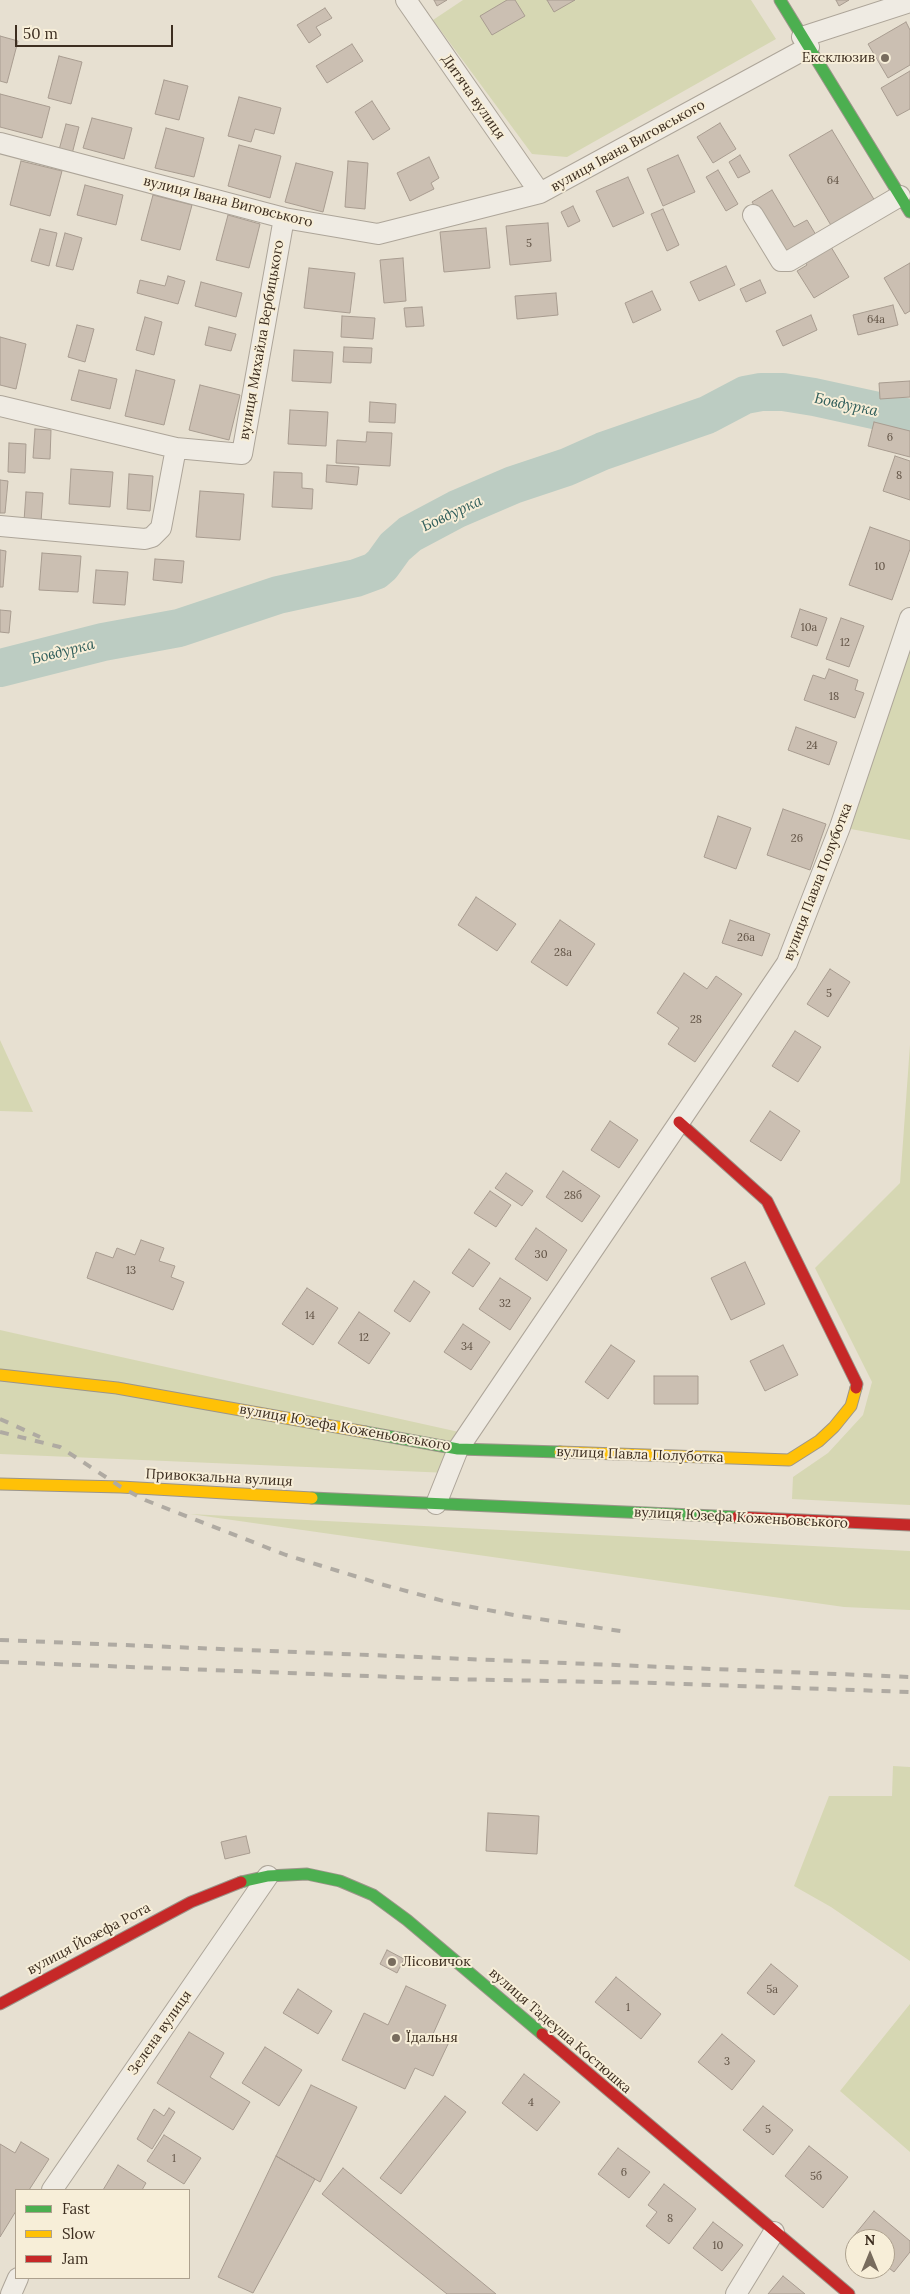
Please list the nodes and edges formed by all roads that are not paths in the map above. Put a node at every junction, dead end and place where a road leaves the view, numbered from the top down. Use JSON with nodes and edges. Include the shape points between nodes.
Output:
{"nodes":[{"id":1,"x":406,"y":0,"type":"edge"},
{"id":2,"x":780,"y":0,"type":"edge"},
{"id":3,"x":910,"y":2,"type":"edge"},
{"id":4,"x":806,"y":42,"type":"junction"},
{"id":5,"x":0,"y":143,"type":"edge"},
{"id":6,"x":540,"y":194,"type":"junction"},
{"id":7,"x":905,"y":204,"type":"edge"},
{"id":8,"x":753,"y":215,"type":"dead end"},
{"id":9,"x":284,"y":218,"type":"junction"},
{"id":10,"x":0,"y":406,"type":"edge"},
{"id":11,"x":176,"y":448,"type":"junction"},
{"id":12,"x":0,"y":526,"type":"edge"},
{"id":13,"x":910,"y":618,"type":"edge"},
{"id":14,"x":679,"y":1122,"type":"junction"},
{"id":15,"x":0,"y":1375,"type":"edge"},
{"id":16,"x":458,"y":1449,"type":"junction"},
{"id":17,"x":0,"y":1484,"type":"edge"},
{"id":18,"x":436,"y":1504,"type":"junction"},
{"id":19,"x":910,"y":1525,"type":"edge"},
{"id":20,"x":268,"y":1876,"type":"junction"},
{"id":21,"x":191,"y":1902,"type":"joint"},
{"id":22,"x":0,"y":2004,"type":"edge"},
{"id":23,"x":53,"y":2189,"type":"edge"},
{"id":24,"x":774,"y":2232,"type":"junction"},
{"id":25,"x":18,"y":2279,"type":"edge"},
{"id":26,"x":11,"y":2294,"type":"edge"},
{"id":27,"x":736,"y":2294,"type":"edge"},
{"id":28,"x":849,"y":2294,"type":"edge"}],
"edges":[{"from":1,"to":6,"type":"street","name":"Дитяча вулиця"},
{"from":2,"to":4,"type":"street"},
{"from":3,"to":4,"type":"street","name":"вулиця Івана Виговського"},
{"from":4,"to":6,"type":"street","name":"вулиця Івана Виговського"},
{"from":4,"to":7,"type":"street"},
{"from":5,"to":9,"type":"street","name":"вулиця Івана Виговського"},
{"from":6,"to":9,"type":"street","name":"вулиця Івана Виговського","via":[[378,234]]},
{"from":7,"to":8,"type":"street","via":[[789,261],[781,261]]},
{"from":9,"to":11,"type":"street","name":"вулиця Михайла Вербицького","via":[[242,454]]},
{"from":10,"to":11,"type":"street","name":"вулиця Михайла Вербицького"},
{"from":11,"to":12,"type":"street","via":[[161,528],[152,537]]},
{"from":13,"to":14,"type":"street","name":"вулиця Павла Полуботка","via":[[840,826],[787,963]]},
{"from":14,"to":16,"type":"street","name":"вулиця Павла Полуботка"},
{"from":14,"to":16,"type":"street","name":"вулиця Павла Полуботка","via":[[767,1201],[857,1384],[850,1406],[819,1441],[788,1460]]},
{"from":15,"to":16,"type":"street","name":"вулиця Юзефа Коженьовського","via":[[117,1388]]},
{"from":16,"to":18,"type":"street","name":"вулиця Юзефа Коженьовського"},
{"from":17,"to":18,"type":"street","name":"Привокзальна вулиця","via":[[121,1487],[162,1492]]},
{"from":18,"to":19,"type":"street","name":"вулиця Юзефа Коженьовського"},
{"from":20,"to":21,"type":"street","name":"вулиця Тадеуша Костюшка"},
{"from":20,"to":23,"type":"street","name":"Зелена вулиця"},
{"from":20,"to":24,"type":"street","name":"вулиця Тадеуша Костюшка","via":[[299,1874],[340,1881],[384,1903]]},
{"from":21,"to":22,"type":"street","name":"вулиця Йозефа Рота"},
{"from":24,"to":27,"type":"street"},
{"from":24,"to":28,"type":"street","name":"вулиця Тадеуша Костюшка"},
{"from":25,"to":26,"type":"street"}]}
